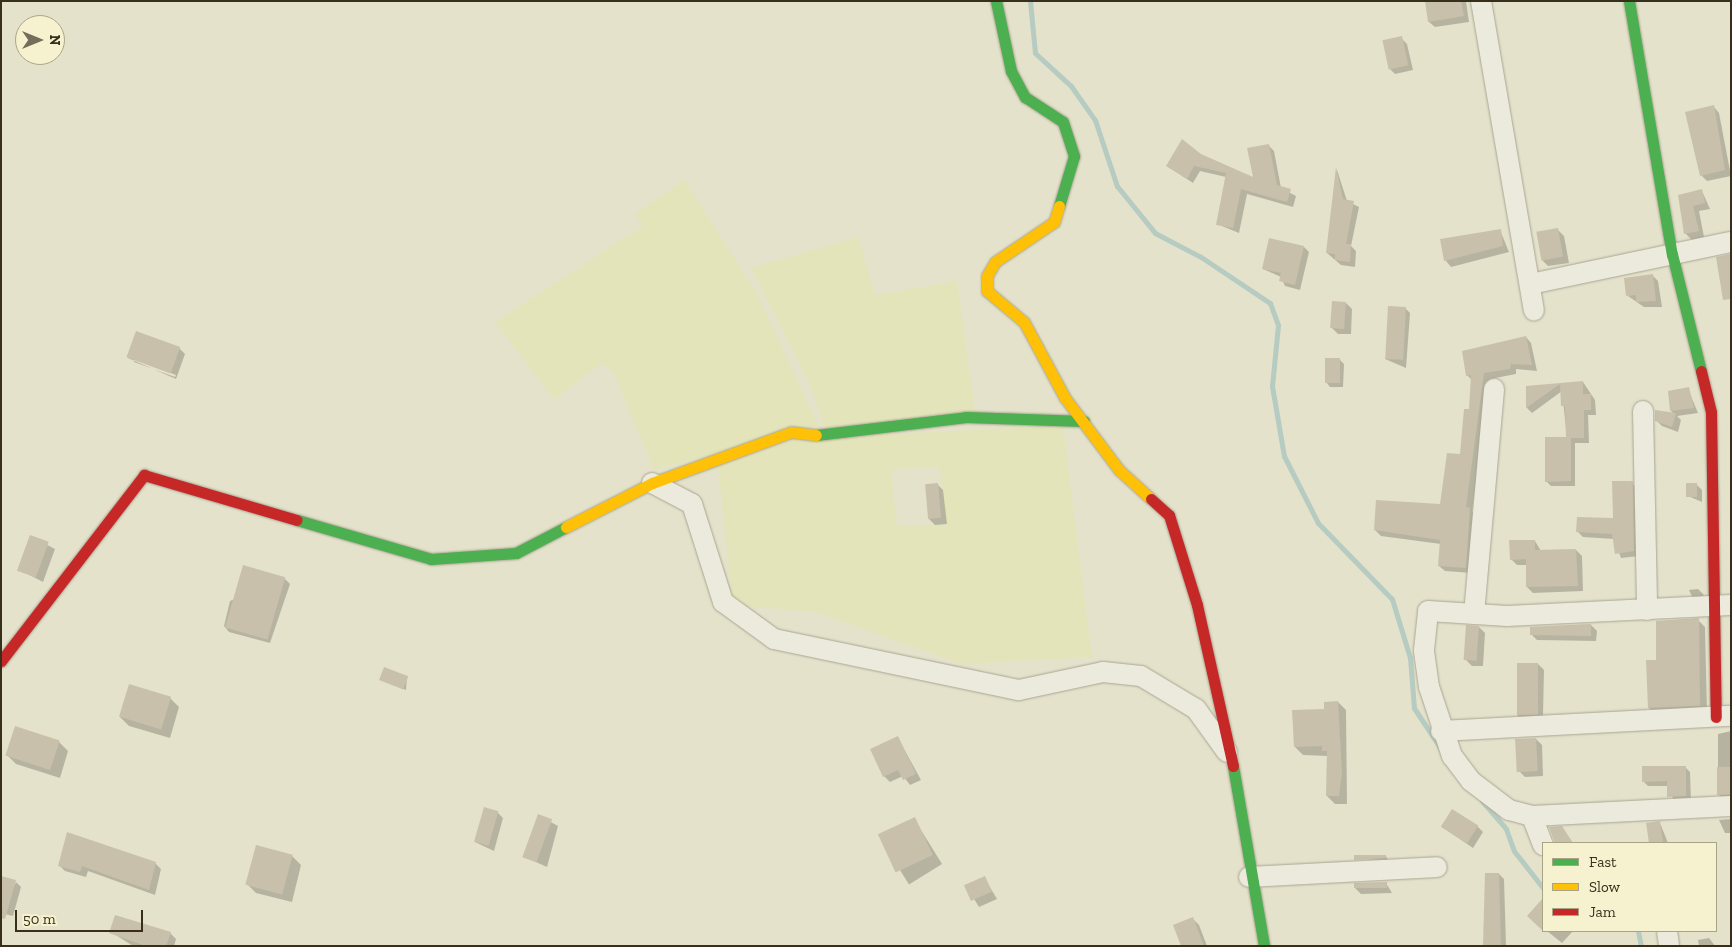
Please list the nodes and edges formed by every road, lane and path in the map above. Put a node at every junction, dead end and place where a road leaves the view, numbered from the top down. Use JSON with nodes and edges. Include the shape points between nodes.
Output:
{"nodes":[{"id":1,"x":996,"y":1,"type":"edge"},
{"id":2,"x":1481,"y":1,"type":"edge"},
{"id":3,"x":1629,"y":1,"type":"edge"},
{"id":4,"x":1731,"y":242,"type":"edge"},
{"id":5,"x":1672,"y":254,"type":"junction"},
{"id":6,"x":1531,"y":284,"type":"junction"},
{"id":7,"x":1534,"y":310,"type":"dead end"},
{"id":8,"x":1494,"y":389,"type":"dead end"},
{"id":9,"x":1643,"y":411,"type":"dead end"},
{"id":10,"x":1084,"y":421,"type":"junction"},
{"id":11,"x":652,"y":483,"type":"junction"},
{"id":12,"x":1724,"y":605,"type":"edge"},
{"id":13,"x":1647,"y":610,"type":"junction"},
{"id":14,"x":1474,"y":614,"type":"junction"},
{"id":15,"x":1,"y":661,"type":"edge"},
{"id":16,"x":1723,"y":716,"type":"edge"},
{"id":17,"x":1441,"y":731,"type":"junction"},
{"id":18,"x":1232,"y":760,"type":"junction"},
{"id":19,"x":1731,"y":806,"type":"edge"},
{"id":20,"x":1532,"y":816,"type":"junction"},
{"id":21,"x":1542,"y":842,"type":"edge"},
{"id":22,"x":1437,"y":867,"type":"dead end"},
{"id":23,"x":1249,"y":877,"type":"junction"},
{"id":24,"x":1667,"y":932,"type":"edge"},
{"id":25,"x":1264,"y":946,"type":"edge"},
{"id":26,"x":1669,"y":946,"type":"edge"}],
"edges":[{"from":1,"to":10,"type":"street","via":[[1011,71],[1024,97],[1063,122],[1074,156],[1054,222],[995,262],[987,276],[987,291],[1024,322],[1065,398]]},
{"from":2,"to":6,"type":"street"},
{"from":3,"to":5,"type":"street"},
{"from":4,"to":5,"type":"street"},
{"from":5,"to":6,"type":"street"},
{"from":5,"to":12,"type":"street","via":[[1711,412]]},
{"from":6,"to":7,"type":"street"},
{"from":8,"to":14,"type":"street"},
{"from":9,"to":13,"type":"street"},
{"from":10,"to":11,"type":"street","via":[[966,417],[813,436],[791,432]]},
{"from":10,"to":18,"type":"street","via":[[1119,470],[1169,515],[1197,606]]},
{"from":11,"to":15,"type":"street","via":[[516,553],[431,560],[144,475]]},
{"from":11,"to":18,"type":"street","via":[[692,504],[724,602],[774,639],[1019,690],[1103,672],[1141,676],[1196,709]]},
{"from":12,"to":13,"type":"street"},
{"from":12,"to":16,"type":"street"},
{"from":13,"to":14,"type":"street"},
{"from":14,"to":17,"type":"street","via":[[1428,611],[1424,650]]},
{"from":16,"to":17,"type":"street"},
{"from":17,"to":20,"type":"street","via":[[1471,781],[1509,810]]},
{"from":18,"to":23,"type":"street"},
{"from":19,"to":20,"type":"street"},
{"from":20,"to":21,"type":"street"},
{"from":22,"to":23,"type":"street"},
{"from":23,"to":25,"type":"street"},
{"from":24,"to":26,"type":"street"}]}
